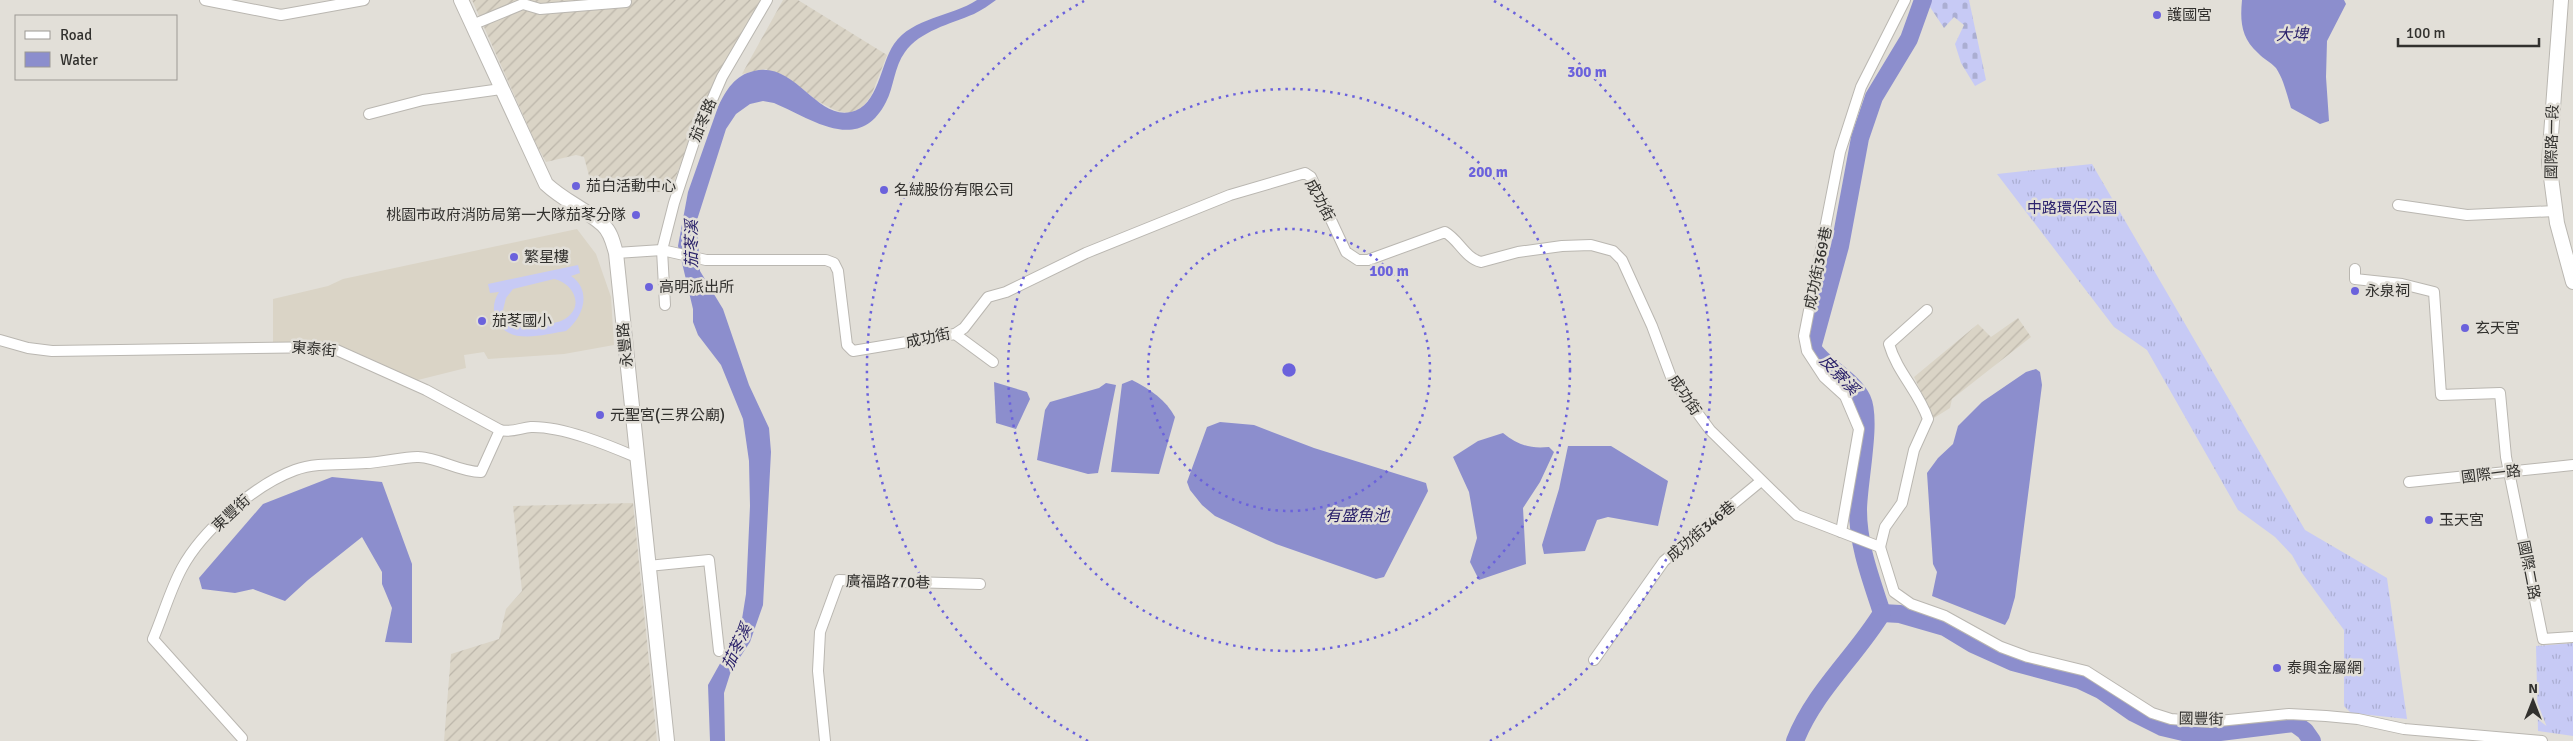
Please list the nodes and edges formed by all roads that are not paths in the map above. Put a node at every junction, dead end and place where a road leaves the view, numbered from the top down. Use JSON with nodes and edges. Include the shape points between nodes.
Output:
{"nodes":[{"id":1,"x":205,"y":0,"type":"edge"},
{"id":2,"x":364,"y":0,"type":"edge"},
{"id":3,"x":461,"y":0,"type":"edge"},
{"id":4,"x":767,"y":0,"type":"edge"},
{"id":5,"x":1905,"y":0,"type":"edge"},
{"id":6,"x":2560,"y":0,"type":"edge"},
{"id":7,"x":626,"y":2,"type":"dead end"},
{"id":8,"x":472,"y":25,"type":"junction"},
{"id":9,"x":501,"y":89,"type":"junction"},
{"id":10,"x":369,"y":114,"type":"dead end"},
{"id":11,"x":2398,"y":206,"type":"dead end"},
{"id":12,"x":2555,"y":211,"type":"junction"},
{"id":13,"x":662,"y":250,"type":"junction"},
{"id":14,"x":616,"y":253,"type":"junction"},
{"id":15,"x":2355,"y":269,"type":"dead end"},
{"id":16,"x":2573,"y":282,"type":"edge"},
{"id":17,"x":665,"y":305,"type":"dead end"},
{"id":18,"x":1927,"y":310,"type":"dead end"},
{"id":19,"x":955,"y":334,"type":"junction"},
{"id":20,"x":0,"y":340,"type":"edge"},
{"id":21,"x":993,"y":362,"type":"dead end"},
{"id":22,"x":500,"y":430,"type":"junction"},
{"id":23,"x":636,"y":457,"type":"junction"},
{"id":24,"x":2573,"y":465,"type":"edge"},
{"id":25,"x":2510,"y":471,"type":"junction"},
{"id":26,"x":1761,"y":481,"type":"junction"},
{"id":27,"x":2409,"y":482,"type":"dead end"},
{"id":28,"x":1841,"y":532,"type":"junction"},
{"id":29,"x":1877,"y":546,"type":"junction"},
{"id":30,"x":648,"y":566,"type":"junction"},
{"id":31,"x":980,"y":584,"type":"dead end"},
{"id":32,"x":2573,"y":637,"type":"edge"},
{"id":33,"x":719,"y":651,"type":"dead end"},
{"id":34,"x":1594,"y":660,"type":"dead end"},
{"id":35,"x":2461,"y":737,"type":"edge"},
{"id":36,"x":242,"y":738,"type":"dead end"},
{"id":37,"x":2529,"y":740,"type":"edge"},
{"id":38,"x":668,"y":741,"type":"edge"},
{"id":39,"x":825,"y":741,"type":"edge"},
{"id":40,"x":2542,"y":741,"type":"edge"}],
"edges":[{"from":1,"to":2,"type":"street","via":[[281,15]]},
{"from":3,"to":8,"type":"street","name":"永豐路"},
{"from":4,"to":13,"type":"street","name":"茄苳路","via":[[722,77],[695,139]]},
{"from":5,"to":28,"type":"street","name":"成功街369巷","via":[[1861,87],[1840,152],[1804,336],[1807,350],[1824,377],[1845,396],[1859,430]]},
{"from":6,"to":12,"type":"street","name":"國際路一段","via":[[2549,138]]},
{"from":7,"to":8,"type":"street","via":[[540,9],[523,4]]},
{"from":8,"to":9,"type":"street","name":"永豐路"},
{"from":9,"to":10,"type":"street","via":[[423,100]]},
{"from":9,"to":14,"type":"street","name":"永豐路","via":[[546,184],[558,196],[604,225],[612,237]]},
{"from":11,"to":12,"type":"street","via":[[2467,215]]},
{"from":12,"to":16,"type":"street","name":"國際路一段"},
{"from":13,"to":14,"type":"street"},
{"from":13,"to":17,"type":"street","name":"茄苳路"},
{"from":13,"to":19,"type":"street","name":"成功街","via":[[701,258],[826,260],[834,263],[838,271],[847,345],[853,350]]},
{"from":14,"to":23,"type":"street","name":"永豐路"},
{"from":15,"to":25,"type":"street","via":[[2355,280],[2402,284],[2434,292],[2441,395],[2500,393]]},
{"from":18,"to":29,"type":"street","via":[[1889,344],[1893,358],[1923,405],[1928,419],[1914,450],[1902,504],[1885,527]]},
{"from":19,"to":21,"type":"street"},
{"from":19,"to":26,"type":"street","name":"成功街","via":[[964,328],[988,297],[1006,292],[1086,252],[1230,195],[1305,173],[1311,177],[1346,252],[1358,260],[1368,260],[1445,232],[1481,262],[1518,252],[1562,246],[1591,245],[1613,251],[1622,260],[1671,376],[1710,430]]},
{"from":20,"to":22,"type":"street","name":"東泰街","via":[[52,351],[330,347],[426,390]]},
{"from":22,"to":23,"type":"street","via":[[508,432],[531,427],[557,431]]},
{"from":22,"to":36,"type":"street","name":"東豐街","via":[[481,472],[467,472],[418,456],[384,462],[325,464],[295,470],[241,500],[202,541],[182,568],[153,638]]},
{"from":23,"to":30,"type":"street","name":"永豐路"},
{"from":24,"to":25,"type":"street","name":"國際一路"},
{"from":25,"to":27,"type":"street","name":"國際一路"},
{"from":25,"to":32,"type":"street","name":"國際二路","via":[[2543,639]]},
{"from":26,"to":28,"type":"street","name":"成功街","via":[[1797,515]]},
{"from":26,"to":34,"type":"street","name":"成功街346巷","via":[[1664,561]]},
{"from":28,"to":29,"type":"street","name":"成功街"},
{"from":29,"to":35,"type":"street","name":"國豐街","via":[[1894,592],[1910,604],[1945,616],[2010,650],[2086,671],[2152,712],[2170,719],[2209,722],[2288,714],[2326,716]]},
{"from":30,"to":33,"type":"street","via":[[709,560]]},
{"from":30,"to":38,"type":"street","name":"永豐路"},
{"from":31,"to":39,"type":"street","name":"廣福路770巷","via":[[839,580],[820,632],[818,671]]},
{"from":35,"to":37,"type":"street","name":"國豐街"},
{"from":37,"to":40,"type":"street","name":"國豐街"}]}
